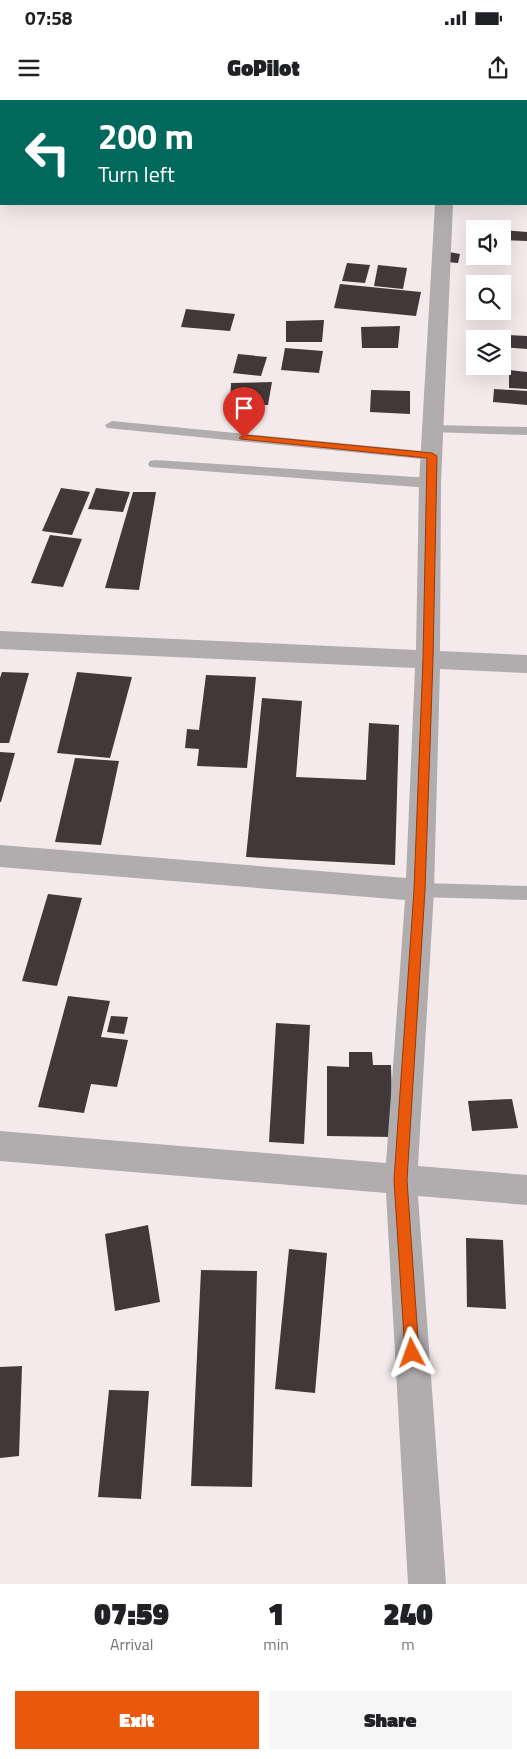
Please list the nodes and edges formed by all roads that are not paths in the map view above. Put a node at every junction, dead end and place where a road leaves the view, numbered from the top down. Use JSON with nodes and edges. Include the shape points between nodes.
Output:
{"nodes":[{"id":1,"x":444,"y":205,"type":"edge"},
{"id":2,"x":112,"y":425,"type":"dead end"},
{"id":3,"x":527,"y":431,"type":"edge"},
{"id":4,"x":433,"y":442,"type":"junction"},
{"id":5,"x":155,"y":464,"type":"dead end"},
{"id":6,"x":430,"y":483,"type":"junction"},
{"id":7,"x":0,"y":640,"type":"edge"},
{"id":8,"x":428,"y":659,"type":"junction"},
{"id":9,"x":527,"y":664,"type":"edge"},
{"id":10,"x":0,"y":856,"type":"edge"},
{"id":11,"x":420,"y":890,"type":"junction"},
{"id":12,"x":527,"y":893,"type":"edge"},
{"id":13,"x":0,"y":1146,"type":"edge"},
{"id":14,"x":400,"y":1180,"type":"junction"},
{"id":15,"x":527,"y":1190,"type":"edge"},
{"id":16,"x":428,"y":1584,"type":"edge"}],
"edges":[{"from":1,"to":4,"type":"street"},
{"from":2,"to":4,"type":"lane"},
{"from":3,"to":4,"type":"lane"},
{"from":4,"to":6,"type":"street"},
{"from":5,"to":6,"type":"lane"},
{"from":6,"to":8,"type":"street"},
{"from":7,"to":8,"type":"street"},
{"from":8,"to":9,"type":"street"},
{"from":8,"to":11,"type":"street"},
{"from":10,"to":11,"type":"street"},
{"from":11,"to":12,"type":"lane"},
{"from":11,"to":14,"type":"street"},
{"from":13,"to":14,"type":"street"},
{"from":14,"to":15,"type":"street"},
{"from":14,"to":16,"type":"street"}]}
